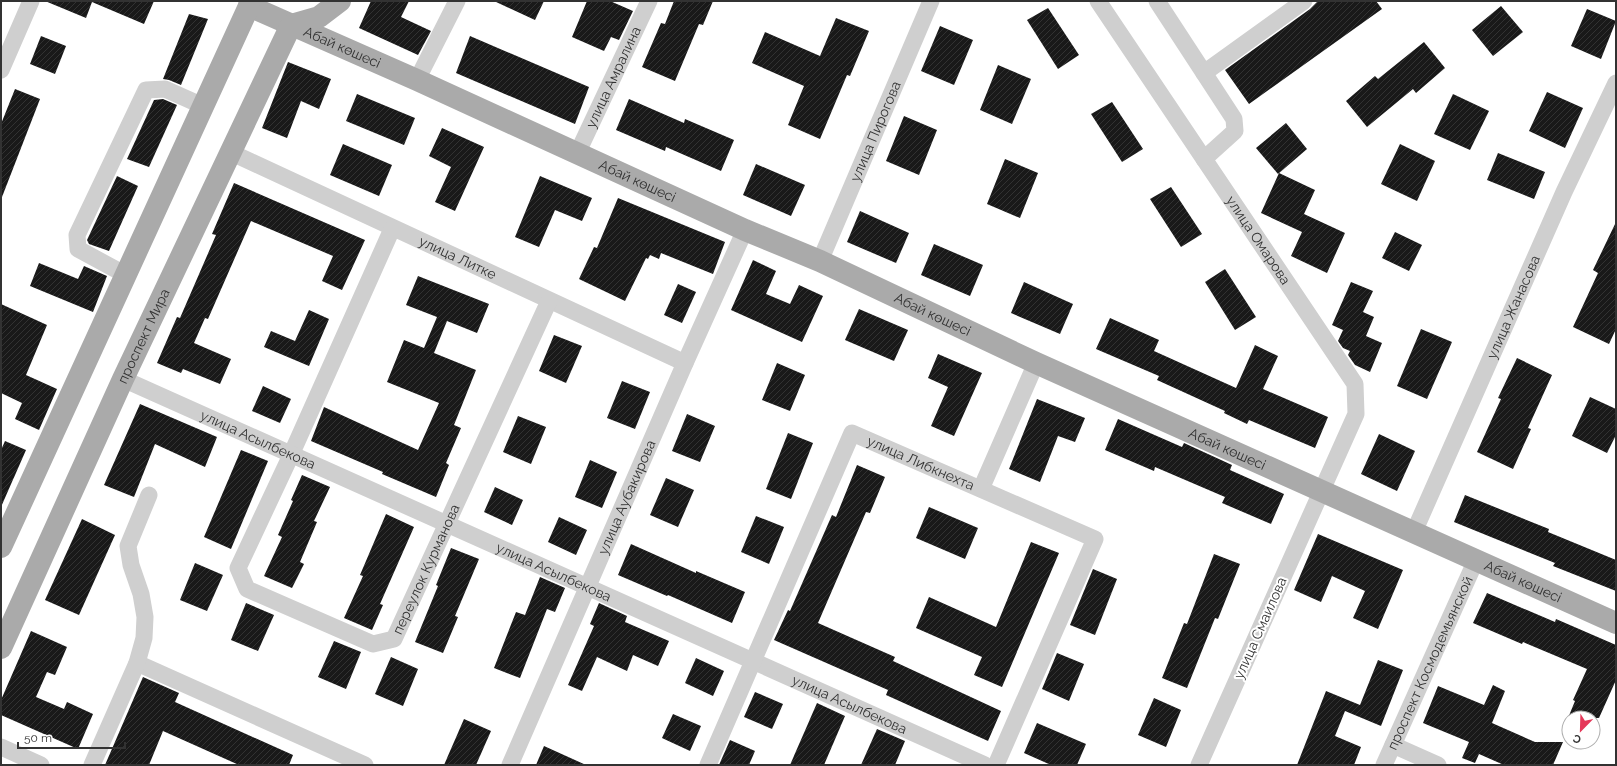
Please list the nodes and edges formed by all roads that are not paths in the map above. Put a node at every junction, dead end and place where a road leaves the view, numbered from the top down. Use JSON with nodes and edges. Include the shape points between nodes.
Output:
{"nodes":[{"id":1,"x":31,"y":1,"type":"edge"},
{"id":2,"x":340,"y":1,"type":"edge"},
{"id":3,"x":457,"y":1,"type":"edge"},
{"id":4,"x":649,"y":1,"type":"edge"},
{"id":5,"x":931,"y":1,"type":"edge"},
{"id":6,"x":1098,"y":1,"type":"edge"},
{"id":7,"x":1304,"y":1,"type":"edge"},
{"id":8,"x":1160,"y":2,"type":"edge"},
{"id":9,"x":248,"y":3,"type":"edge"},
{"id":10,"x":291,"y":25,"type":"junction"},
{"id":11,"x":1,"y":70,"type":"edge"},
{"id":12,"x":1204,"y":73,"type":"junction"},
{"id":13,"x":417,"y":80,"type":"junction"},
{"id":14,"x":1616,"y":83,"type":"edge"},
{"id":15,"x":203,"y":106,"type":"junction"},
{"id":16,"x":230,"y":152,"type":"junction"},
{"id":17,"x":577,"y":154,"type":"junction"},
{"id":18,"x":1204,"y":159,"type":"junction"},
{"id":19,"x":392,"y":229,"type":"junction"},
{"id":20,"x":745,"y":230,"type":"junction"},
{"id":21,"x":820,"y":261,"type":"junction"},
{"id":22,"x":126,"y":275,"type":"junction"},
{"id":23,"x":549,"y":301,"type":"junction"},
{"id":24,"x":685,"y":363,"type":"junction"},
{"id":25,"x":1036,"y":363,"type":"junction"},
{"id":26,"x":123,"y":379,"type":"junction"},
{"id":27,"x":291,"y":455,"type":"junction"},
{"id":28,"x":981,"y":489,"type":"junction"},
{"id":29,"x":1322,"y":491,"type":"junction"},
{"id":30,"x":149,"y":495,"type":"dead end"},
{"id":31,"x":447,"y":524,"type":"junction"},
{"id":32,"x":1414,"y":532,"type":"junction"},
{"id":33,"x":1,"y":547,"type":"edge"},
{"id":34,"x":1476,"y":560,"type":"junction"},
{"id":35,"x":588,"y":587,"type":"junction"},
{"id":36,"x":1616,"y":623,"type":"edge"},
{"id":37,"x":1,"y":648,"type":"edge"},
{"id":38,"x":754,"y":660,"type":"junction"},
{"id":39,"x":138,"y":663,"type":"junction"},
{"id":40,"x":1393,"y":745,"type":"junction"},
{"id":41,"x":1,"y":747,"type":"edge"},
{"id":42,"x":41,"y":765,"type":"edge"},
{"id":43,"x":92,"y":765,"type":"edge"},
{"id":44,"x":365,"y":765,"type":"edge"},
{"id":45,"x":510,"y":765,"type":"edge"},
{"id":46,"x":708,"y":765,"type":"edge"},
{"id":47,"x":985,"y":765,"type":"edge"},
{"id":48,"x":996,"y":765,"type":"edge"},
{"id":49,"x":1199,"y":765,"type":"edge"},
{"id":50,"x":1384,"y":765,"type":"edge"},
{"id":51,"x":1438,"y":765,"type":"edge"}],
"edges":[{"from":1,"to":11,"type":"street"},
{"from":2,"to":10,"type":"main road","via":[[318,17]]},
{"from":3,"to":13,"type":"street"},
{"from":4,"to":17,"type":"street","name":"улица Амралина"},
{"from":5,"to":21,"type":"street","name":"улица Пирогова"},
{"from":6,"to":18,"type":"street","name":"улица Омарова"},
{"from":7,"to":12,"type":"street"},
{"from":8,"to":12,"type":"street"},
{"from":9,"to":10,"type":"main road","name":"Абай көшесі"},
{"from":9,"to":15,"type":"main road"},
{"from":10,"to":13,"type":"main road","name":"Абай көшесі"},
{"from":10,"to":16,"type":"main road","name":"проспект Мира"},
{"from":12,"to":18,"type":"street","via":[[1234,119],[1235,131]]},
{"from":13,"to":17,"type":"main road","name":"Абай көшесі"},
{"from":14,"to":32,"type":"street","name":"улица Жанасова","via":[[1564,192]]},
{"from":15,"to":22,"type":"main road"},
{"from":15,"to":22,"type":"street","via":[[165,89],[146,90],[77,235],[78,249]]},
{"from":16,"to":19,"type":"street","name":"улица Литке"},
{"from":16,"to":26,"type":"main road","name":"проспект Мира"},
{"from":17,"to":20,"type":"main road","name":"Абай көшесі"},
{"from":18,"to":29,"type":"street","name":"улица Омарова","via":[[1355,384],[1356,414]]},
{"from":19,"to":23,"type":"street","name":"улица Литке"},
{"from":19,"to":27,"type":"street","name":"переулок Курманова"},
{"from":20,"to":21,"type":"main road","name":"Абай көшесі"},
{"from":20,"to":24,"type":"street","name":"улица Аубакирова"},
{"from":21,"to":25,"type":"main road","name":"Абай көшесі"},
{"from":22,"to":33,"type":"main road"},
{"from":23,"to":24,"type":"street","name":"улица Литке"},
{"from":23,"to":31,"type":"street","name":"переулок Курманова"},
{"from":24,"to":35,"type":"street","name":"улица Аубакирова"},
{"from":25,"to":28,"type":"street"},
{"from":25,"to":29,"type":"main road","name":"Абай көшесі"},
{"from":26,"to":27,"type":"street","name":"улица Асылбекова"},
{"from":26,"to":37,"type":"main road","name":"проспект Мира"},
{"from":27,"to":31,"type":"street","name":"улица Асылбекова"},
{"from":27,"to":31,"type":"street","name":"переулок Курманова","via":[[238,568],[247,589],[373,644],[394,639]]},
{"from":28,"to":38,"type":"street","name":"улица Либкнехта","via":[[852,433]]},
{"from":28,"to":48,"type":"street","name":"улица Либкнехта","via":[[1095,539]]},
{"from":29,"to":32,"type":"main road","name":"Абай көшесі"},
{"from":29,"to":49,"type":"street","name":"улица Смаилова"},
{"from":30,"to":39,"type":"street","via":[[128,546],[145,617],[144,638]]},
{"from":31,"to":35,"type":"street","name":"улица Асылбекова"},
{"from":32,"to":34,"type":"main road","name":"Абай көшесі"},
{"from":34,"to":36,"type":"main road","name":"Абай көшесі"},
{"from":34,"to":40,"type":"street","name":"проспект Космодемьянской"},
{"from":35,"to":38,"type":"street","name":"улица Асылбекова"},
{"from":35,"to":45,"type":"street","name":"улица Аубакирова"},
{"from":38,"to":46,"type":"street","name":"улица Либкнехта"},
{"from":38,"to":47,"type":"street","name":"улица Асылбекова"},
{"from":39,"to":43,"type":"street"},
{"from":39,"to":44,"type":"street"},
{"from":40,"to":50,"type":"street","name":"проспект Космодемьянской"},
{"from":40,"to":51,"type":"street"},
{"from":41,"to":42,"type":"street"}]}
